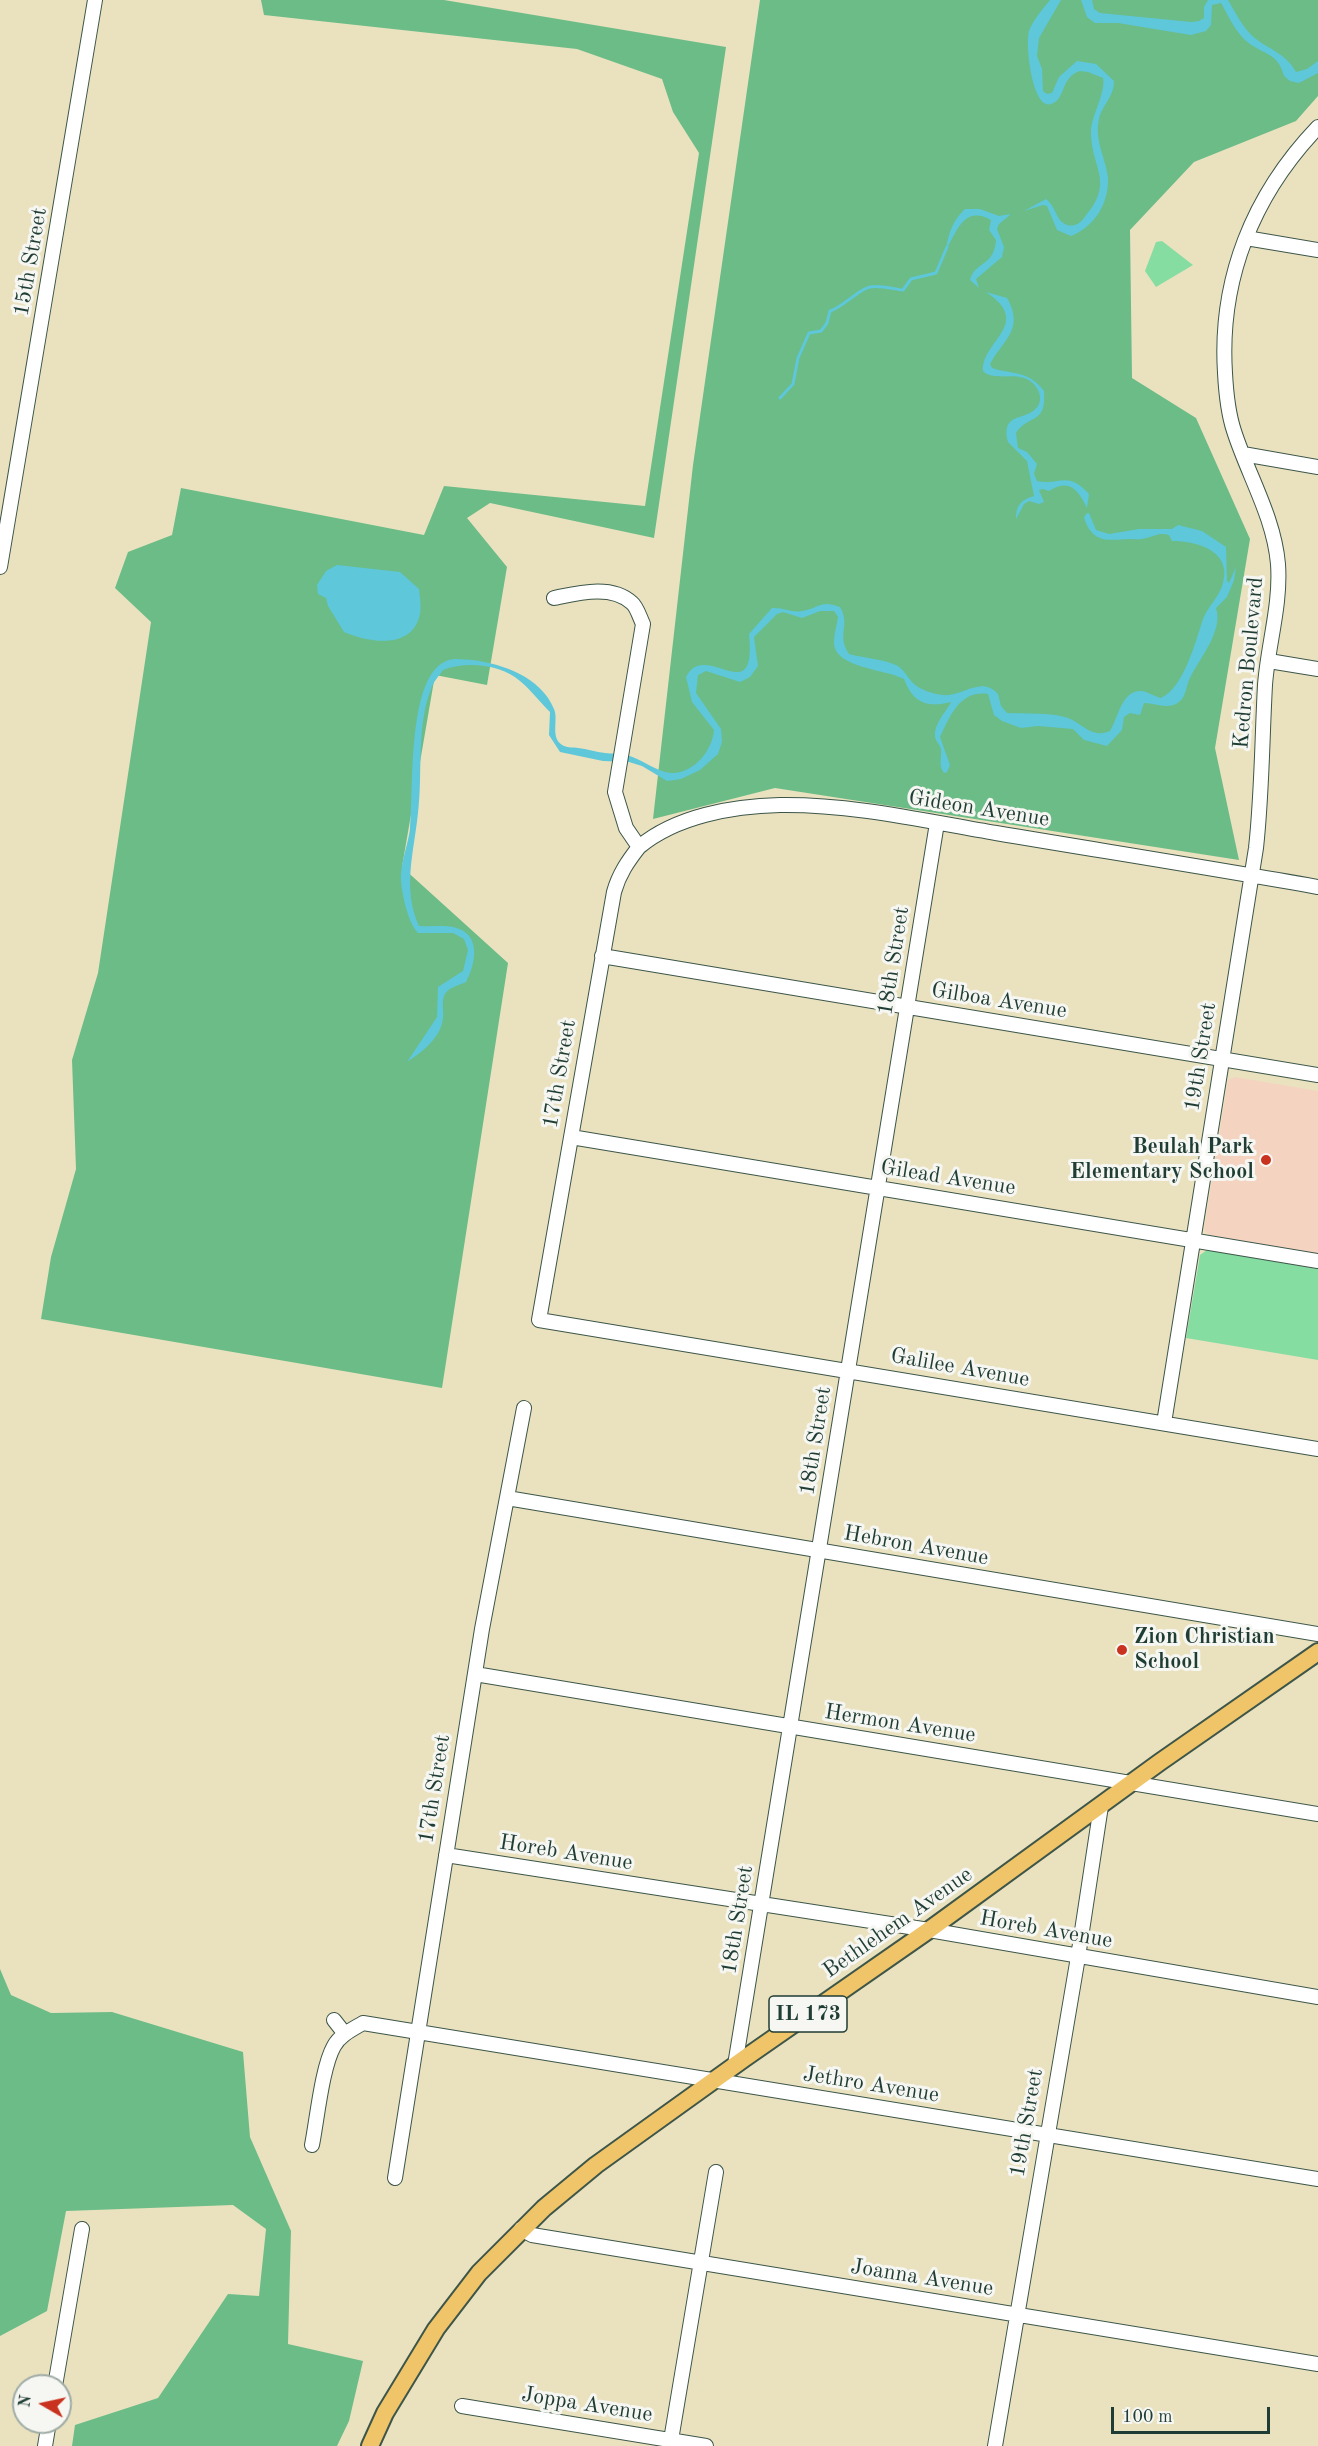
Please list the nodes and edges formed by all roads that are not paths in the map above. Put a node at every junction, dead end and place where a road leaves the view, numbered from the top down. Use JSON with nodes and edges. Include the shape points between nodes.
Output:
{"nodes":[{"id":1,"x":95,"y":0,"type":"edge"},
{"id":2,"x":1318,"y":127,"type":"edge"},
{"id":3,"x":1246,"y":238,"type":"junction"},
{"id":4,"x":1318,"y":250,"type":"edge"},
{"id":5,"x":1243,"y":454,"type":"junction"},
{"id":6,"x":1318,"y":467,"type":"edge"},
{"id":7,"x":0,"y":567,"type":"edge"},
{"id":8,"x":554,"y":598,"type":"dead end"},
{"id":9,"x":1269,"y":661,"type":"junction"},
{"id":10,"x":1318,"y":669,"type":"edge"},
{"id":11,"x":937,"y":823,"type":"junction"},
{"id":12,"x":639,"y":847,"type":"junction"},
{"id":13,"x":1251,"y":875,"type":"junction"},
{"id":14,"x":1318,"y":887,"type":"edge"},
{"id":15,"x":602,"y":956,"type":"junction"},
{"id":16,"x":908,"y":1007,"type":"junction"},
{"id":17,"x":1222,"y":1059,"type":"junction"},
{"id":18,"x":1318,"y":1075,"type":"edge"},
{"id":19,"x":571,"y":1137,"type":"junction"},
{"id":20,"x":878,"y":1187,"type":"junction"},
{"id":21,"x":1193,"y":1239,"type":"junction"},
{"id":22,"x":1318,"y":1260,"type":"edge"},
{"id":23,"x":595,"y":1328,"type":"joint"},
{"id":24,"x":848,"y":1370,"type":"junction"},
{"id":25,"x":524,"y":1407,"type":"dead end"},
{"id":26,"x":1164,"y":1423,"type":"junction"},
{"id":27,"x":1318,"y":1449,"type":"edge"},
{"id":28,"x":507,"y":1498,"type":"junction"},
{"id":29,"x":819,"y":1551,"type":"junction"},
{"id":30,"x":1318,"y":1634,"type":"edge"},
{"id":31,"x":1318,"y":1652,"type":"edge"},
{"id":32,"x":475,"y":1674,"type":"junction"},
{"id":33,"x":790,"y":1727,"type":"junction"},
{"id":34,"x":1133,"y":1784,"type":"junction"},
{"id":35,"x":1101,"y":1806,"type":"junction"},
{"id":36,"x":1318,"y":1814,"type":"edge"},
{"id":37,"x":446,"y":1855,"type":"junction"},
{"id":38,"x":762,"y":1904,"type":"junction"},
{"id":39,"x":928,"y":1930,"type":"junction"},
{"id":40,"x":1078,"y":1957,"type":"junction"},
{"id":41,"x":1318,"y":1997,"type":"edge"},
{"id":42,"x":334,"y":2020,"type":"dead end"},
{"id":43,"x":417,"y":2033,"type":"junction"},
{"id":44,"x":345,"y":2034,"type":"junction"},
{"id":45,"x":735,"y":2065,"type":"junction"},
{"id":46,"x":714,"y":2081,"type":"junction"},
{"id":47,"x":1046,"y":2135,"type":"junction"},
{"id":48,"x":312,"y":2145,"type":"dead end"},
{"id":49,"x":716,"y":2172,"type":"dead end"},
{"id":50,"x":395,"y":2178,"type":"dead end"},
{"id":51,"x":1318,"y":2179,"type":"edge"},
{"id":52,"x":82,"y":2229,"type":"dead end"},
{"id":53,"x":521,"y":2229,"type":"junction"},
{"id":54,"x":701,"y":2264,"type":"junction"},
{"id":55,"x":1016,"y":2315,"type":"junction"},
{"id":56,"x":1318,"y":2364,"type":"edge"},
{"id":57,"x":57,"y":2374,"type":"edge"},
{"id":58,"x":462,"y":2406,"type":"dead end"},
{"id":59,"x":671,"y":2443,"type":"edge"},
{"id":60,"x":370,"y":2446,"type":"edge"},
{"id":61,"x":706,"y":2446,"type":"edge"},
{"id":62,"x":995,"y":2446,"type":"edge"}],
"edges":[{"from":1,"to":7,"type":"street","name":"15th Street"},
{"from":2,"to":3,"type":"street","name":"Kedron Boulevard","via":[[1292,154]]},
{"from":3,"to":4,"type":"street"},
{"from":3,"to":5,"type":"street","name":"Kedron Boulevard","via":[[1235,269],[1223,346],[1233,430]]},
{"from":5,"to":6,"type":"street"},
{"from":5,"to":9,"type":"street","name":"Kedron Boulevard","via":[[1270,525],[1278,561],[1277,610]]},
{"from":8,"to":12,"type":"street","via":[[608,591],[633,603],[643,624],[615,792],[626,828]]},
{"from":9,"to":10,"type":"street"},
{"from":9,"to":13,"type":"street","name":"Kedron Boulevard","via":[[1260,806]]},
{"from":11,"to":12,"type":"street","name":"Gideon Avenue","via":[[808,806],[743,808],[670,827]]},
{"from":11,"to":13,"type":"street","name":"Gideon Avenue"},
{"from":11,"to":16,"type":"street","name":"18th Street"},
{"from":12,"to":15,"type":"street","name":"17th Street","via":[[618,879]]},
{"from":13,"to":14,"type":"street","name":"Gideon Avenue"},
{"from":13,"to":17,"type":"street","name":"19th Street"},
{"from":15,"to":16,"type":"street","name":"Gilboa Avenue"},
{"from":15,"to":19,"type":"street","name":"17th Street"},
{"from":16,"to":17,"type":"street","name":"Gilboa Avenue"},
{"from":16,"to":20,"type":"street","name":"18th Street"},
{"from":17,"to":18,"type":"street","name":"Gilboa Avenue"},
{"from":17,"to":21,"type":"street","name":"19th Street"},
{"from":19,"to":20,"type":"street","name":"Gilead Avenue"},
{"from":19,"to":23,"type":"street","name":"17th Street","via":[[539,1320]]},
{"from":20,"to":21,"type":"street","name":"Gilead Avenue"},
{"from":20,"to":24,"type":"street","name":"18th Street"},
{"from":21,"to":22,"type":"street","name":"Gilead Avenue"},
{"from":21,"to":26,"type":"street","name":"19th Street"},
{"from":23,"to":24,"type":"street","name":"Galilee Avenue"},
{"from":24,"to":26,"type":"street","name":"Galilee Avenue"},
{"from":24,"to":29,"type":"street","name":"18th Street"},
{"from":25,"to":28,"type":"street","name":"17th Street"},
{"from":26,"to":27,"type":"street","name":"Galilee Avenue"},
{"from":28,"to":29,"type":"street","name":"Hebron Avenue"},
{"from":28,"to":32,"type":"street","name":"17th Street"},
{"from":29,"to":30,"type":"street","name":"Hebron Avenue"},
{"from":29,"to":33,"type":"street","name":"18th Street"},
{"from":31,"to":34,"type":"main road","name":"Bethlehem Avenue","number":"IL 173"},
{"from":32,"to":33,"type":"street","name":"Hermon Avenue"},
{"from":32,"to":37,"type":"street","name":"17th Street"},
{"from":33,"to":34,"type":"street","name":"Hermon Avenue"},
{"from":33,"to":38,"type":"street","name":"18th Street"},
{"from":34,"to":35,"type":"main road","name":"Bethlehem Avenue","number":"IL 173"},
{"from":34,"to":36,"type":"street","name":"Hermon Avenue"},
{"from":35,"to":39,"type":"main road","name":"Bethlehem Avenue","number":"IL 173"},
{"from":35,"to":40,"type":"street","name":"19th Street"},
{"from":37,"to":38,"type":"street","name":"Horeb Avenue"},
{"from":37,"to":43,"type":"street","name":"17th Street"},
{"from":38,"to":39,"type":"street","name":"Horeb Avenue"},
{"from":38,"to":45,"type":"street","name":"18th Street"},
{"from":39,"to":40,"type":"street","name":"Horeb Avenue"},
{"from":39,"to":45,"type":"main road","name":"Bethlehem Avenue","number":"IL 173"},
{"from":40,"to":41,"type":"street","name":"Horeb Avenue"},
{"from":40,"to":47,"type":"street","name":"19th Street"},
{"from":42,"to":44,"type":"street"},
{"from":43,"to":44,"type":"street","name":"Jethro Avenue","via":[[363,2023]]},
{"from":43,"to":46,"type":"street","name":"Jethro Avenue"},
{"from":43,"to":50,"type":"street","name":"17th Street"},
{"from":44,"to":48,"type":"street","via":[[334,2045],[328,2060]]},
{"from":45,"to":46,"type":"main road","name":"Bethlehem Avenue","number":"IL 173"},
{"from":46,"to":47,"type":"street","name":"Jethro Avenue"},
{"from":46,"to":53,"type":"main road","name":"Bethlehem Avenue","number":"IL 173","via":[[596,2165]]},
{"from":47,"to":51,"type":"street","name":"Jethro Avenue"},
{"from":47,"to":55,"type":"street","name":"19th Street"},
{"from":49,"to":54,"type":"street"},
{"from":52,"to":57,"type":"street"},
{"from":53,"to":54,"type":"street","name":"Joanna Avenue","via":[[532,2235]]},
{"from":53,"to":60,"type":"main road","name":"Bethlehem Avenue","number":"IL 173","via":[[479,2273],[436,2329],[385,2413]]},
{"from":54,"to":55,"type":"street","name":"Joanna Avenue"},
{"from":54,"to":59,"type":"street"},
{"from":55,"to":56,"type":"street","name":"Joanna Avenue"},
{"from":55,"to":62,"type":"street","name":"19th Street"},
{"from":58,"to":59,"type":"street","name":"Joppa Avenue"},
{"from":59,"to":61,"type":"street","name":"Joppa Avenue"}]}
